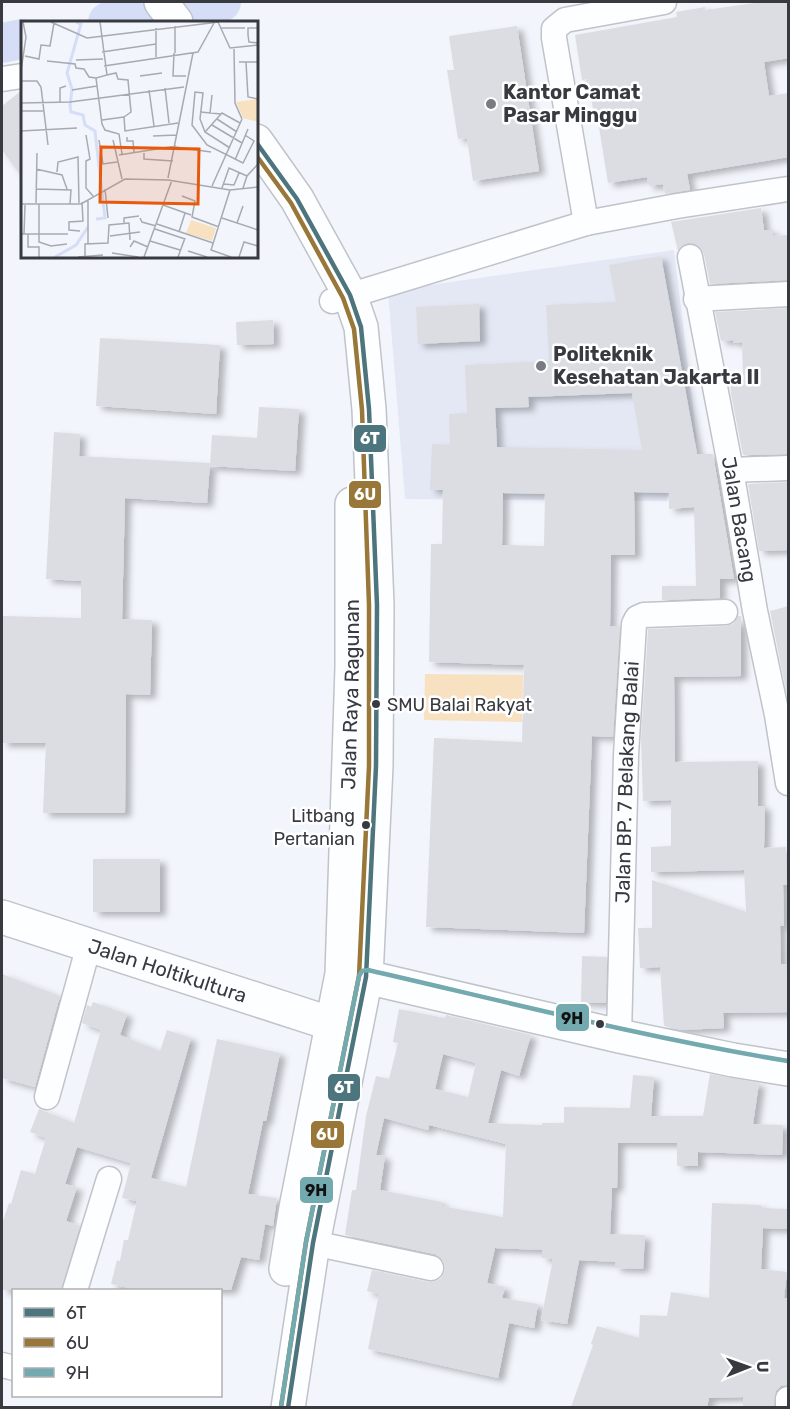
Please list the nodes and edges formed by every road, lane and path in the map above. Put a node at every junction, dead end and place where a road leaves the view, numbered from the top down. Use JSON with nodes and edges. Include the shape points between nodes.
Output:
{"nodes":[{"id":1,"x":139,"y":2,"type":"edge"},
{"id":2,"x":160,"y":2,"type":"edge"},
{"id":3,"x":664,"y":2,"type":"edge"},
{"id":4,"x":153,"y":21,"type":"edge"},
{"id":5,"x":175,"y":21,"type":"edge"},
{"id":6,"x":21,"y":76,"type":"edge"},
{"id":7,"x":2,"y":79,"type":"edge"},
{"id":8,"x":258,"y":144,"type":"edge"},
{"id":9,"x":258,"y":178,"type":"edge"},
{"id":10,"x":789,"y":189,"type":"edge"},
{"id":11,"x":586,"y":223,"type":"junction"},
{"id":12,"x":690,"y":257,"type":"dead end"},
{"id":13,"x":789,"y":294,"type":"edge"},
{"id":14,"x":341,"y":298,"type":"junction"},
{"id":15,"x":696,"y":299,"type":"junction"},
{"id":16,"x":789,"y":468,"type":"edge"},
{"id":17,"x":731,"y":470,"type":"junction"},
{"id":18,"x":725,"y":612,"type":"dead end"},
{"id":19,"x":789,"y":783,"type":"edge"},
{"id":20,"x":2,"y":917,"type":"edge"},
{"id":21,"x":89,"y":945,"type":"junction"},
{"id":22,"x":366,"y":977,"type":"junction"},
{"id":23,"x":332,"y":1024,"type":"junction"},
{"id":24,"x":619,"y":1036,"type":"junction"},
{"id":25,"x":789,"y":1069,"type":"edge"},
{"id":26,"x":47,"y":1097,"type":"dead end"},
{"id":27,"x":109,"y":1179,"type":"dead end"},
{"id":28,"x":313,"y":1243,"type":"junction"},
{"id":29,"x":430,"y":1268,"type":"dead end"},
{"id":30,"x":75,"y":1289,"type":"edge"},
{"id":31,"x":789,"y":1399,"type":"edge"},
{"id":32,"x":266,"y":1407,"type":"edge"},
{"id":33,"x":288,"y":1407,"type":"edge"},
{"id":34,"x":788,"y":1407,"type":"edge"}],
"edges":[{"from":1,"to":4,"type":"main road"},
{"from":2,"to":5,"type":"main road"},
{"from":3,"to":11,"type":"street","via":[[565,20],[554,29]]},
{"from":6,"to":7,"type":"street"},
{"from":8,"to":14,"type":"main road","name":"Jalan Raya Ragunan","via":[[297,199]]},
{"from":9,"to":14,"type":"main road","name":"Jalan Raya Ragunan"},
{"from":10,"to":11,"type":"street"},
{"from":11,"to":14,"type":"street"},
{"from":12,"to":15,"type":"street","name":"Jalan Bacang"},
{"from":13,"to":15,"type":"street"},
{"from":14,"to":22,"type":"main road","name":"Jalan Raya Ragunan","via":[[361,327],[376,572],[376,766]]},
{"from":14,"to":23,"type":"main road","name":"Jalan Raya Ragunan","via":[[350,447],[352,667],[342,974]]},
{"from":15,"to":17,"type":"street","name":"Jalan Bacang"},
{"from":16,"to":17,"type":"street"},
{"from":17,"to":19,"type":"street","name":"Jalan Bacang"},
{"from":18,"to":24,"type":"street","name":"Jalan BP. 7 Belakang Balai","via":[[644,615],[635,620],[626,755]]},
{"from":20,"to":21,"type":"main road","name":"Jalan Holtikultura"},
{"from":21,"to":23,"type":"main road","name":"Jalan Holtikultura"},
{"from":21,"to":26,"type":"street"},
{"from":22,"to":24,"type":"main road"},
{"from":22,"to":28,"type":"main road","name":"Jalan Raya Ragunan"},
{"from":23,"to":32,"type":"main road","name":"Jalan Raya Ragunan","via":[[296,1208]]},
{"from":24,"to":25,"type":"main road"},
{"from":27,"to":30,"type":"street"},
{"from":28,"to":29,"type":"street"},
{"from":28,"to":33,"type":"main road","name":"Jalan Raya Ragunan"},
{"from":31,"to":34,"type":"street"}]}
